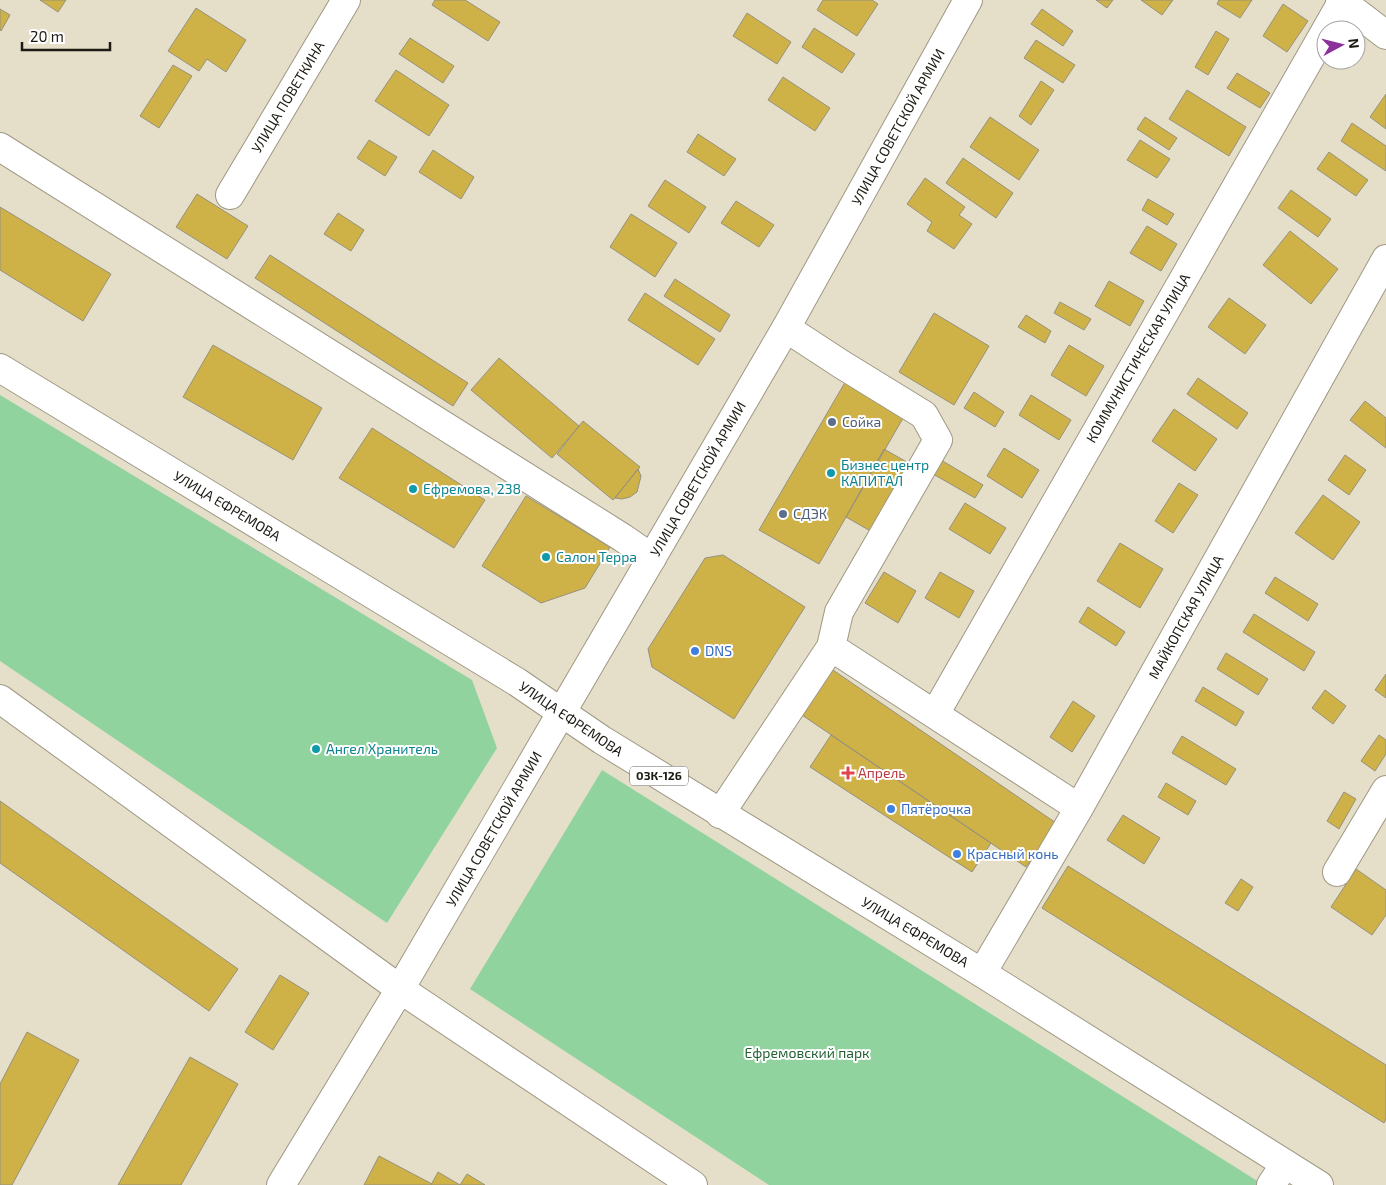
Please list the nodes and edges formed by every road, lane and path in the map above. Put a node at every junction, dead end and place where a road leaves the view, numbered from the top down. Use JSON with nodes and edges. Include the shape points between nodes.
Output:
{"nodes":[{"id":1,"x":346,"y":0,"type":"edge"},
{"id":2,"x":968,"y":0,"type":"edge"},
{"id":3,"x":1341,"y":1,"type":"edge"},
{"id":4,"x":1386,"y":35,"type":"edge"},
{"id":5,"x":0,"y":147,"type":"edge"},
{"id":6,"x":230,"y":195,"type":"dead end"},
{"id":7,"x":1386,"y":259,"type":"edge"},
{"id":8,"x":786,"y":328,"type":"junction"},
{"id":9,"x":0,"y":368,"type":"edge"},
{"id":10,"x":652,"y":558,"type":"junction"},
{"id":11,"x":831,"y":647,"type":"junction"},
{"id":12,"x":0,"y":699,"type":"edge"},
{"id":13,"x":562,"y":712,"type":"junction"},
{"id":14,"x":935,"y":714,"type":"junction"},
{"id":15,"x":1386,"y":790,"type":"edge"},
{"id":16,"x":1079,"y":808,"type":"junction"},
{"id":17,"x":720,"y":814,"type":"junction"},
{"id":18,"x":1338,"y":872,"type":"dead end"},
{"id":19,"x":982,"y":973,"type":"junction"},
{"id":20,"x":400,"y":989,"type":"junction"},
{"id":21,"x":1278,"y":1174,"type":"edge"},
{"id":22,"x":281,"y":1185,"type":"edge"},
{"id":23,"x":693,"y":1185,"type":"edge"},
{"id":24,"x":1318,"y":1185,"type":"edge"}],
"edges":[{"from":1,"to":6,"type":"main road","name":"УЛИЦА ПОВЕТКИНА"},
{"from":2,"to":8,"type":"main road","name":"УЛИЦА СОВЕТСКОЙ АРМИИ"},
{"from":3,"to":4,"type":"main road","name":"КОММУНИСТИЧЕСКАЯ УЛИЦА"},
{"from":3,"to":14,"type":"main road","name":"КОММУНИСТИЧЕСКАЯ УЛИЦА"},
{"from":5,"to":10,"type":"main road"},
{"from":7,"to":16,"type":"main road","name":"МАЙКОПСКАЯ УЛИЦА"},
{"from":8,"to":10,"type":"main road","name":"УЛИЦА СОВЕТСКОЙ АРМИИ"},
{"from":8,"to":11,"type":"main road","via":[[924,415],[938,440],[840,612]]},
{"from":9,"to":13,"type":"main road","name":"УЛИЦА ЕФРЕМОВА","number":"03К-126"},
{"from":10,"to":13,"type":"main road","name":"УЛИЦА СОВЕТСКОЙ АРМИИ"},
{"from":11,"to":14,"type":"main road"},
{"from":11,"to":17,"type":"main road"},
{"from":12,"to":20,"type":"main road"},
{"from":13,"to":17,"type":"main road","name":"УЛИЦА ЕФРЕМОВА","number":"03К-126"},
{"from":13,"to":20,"type":"main road","name":"УЛИЦА СОВЕТСКОЙ АРМИИ"},
{"from":14,"to":16,"type":"main road"},
{"from":15,"to":18,"type":"main road"},
{"from":16,"to":19,"type":"main road","name":"МАЙКОПСКАЯ УЛИЦА"},
{"from":17,"to":19,"type":"main road","name":"УЛИЦА ЕФРЕМОВА","number":"03К-126"},
{"from":19,"to":21,"type":"main road","name":"УЛИЦА ЕФРЕМОВА","number":"03К-126"},
{"from":20,"to":22,"type":"main road","name":"УЛИЦА СОВЕТСКОЙ АРМИИ"},
{"from":20,"to":23,"type":"main road"},
{"from":21,"to":24,"type":"main road","name":"УЛИЦА ЕФРЕМОВА","number":"03К-126"}]}
